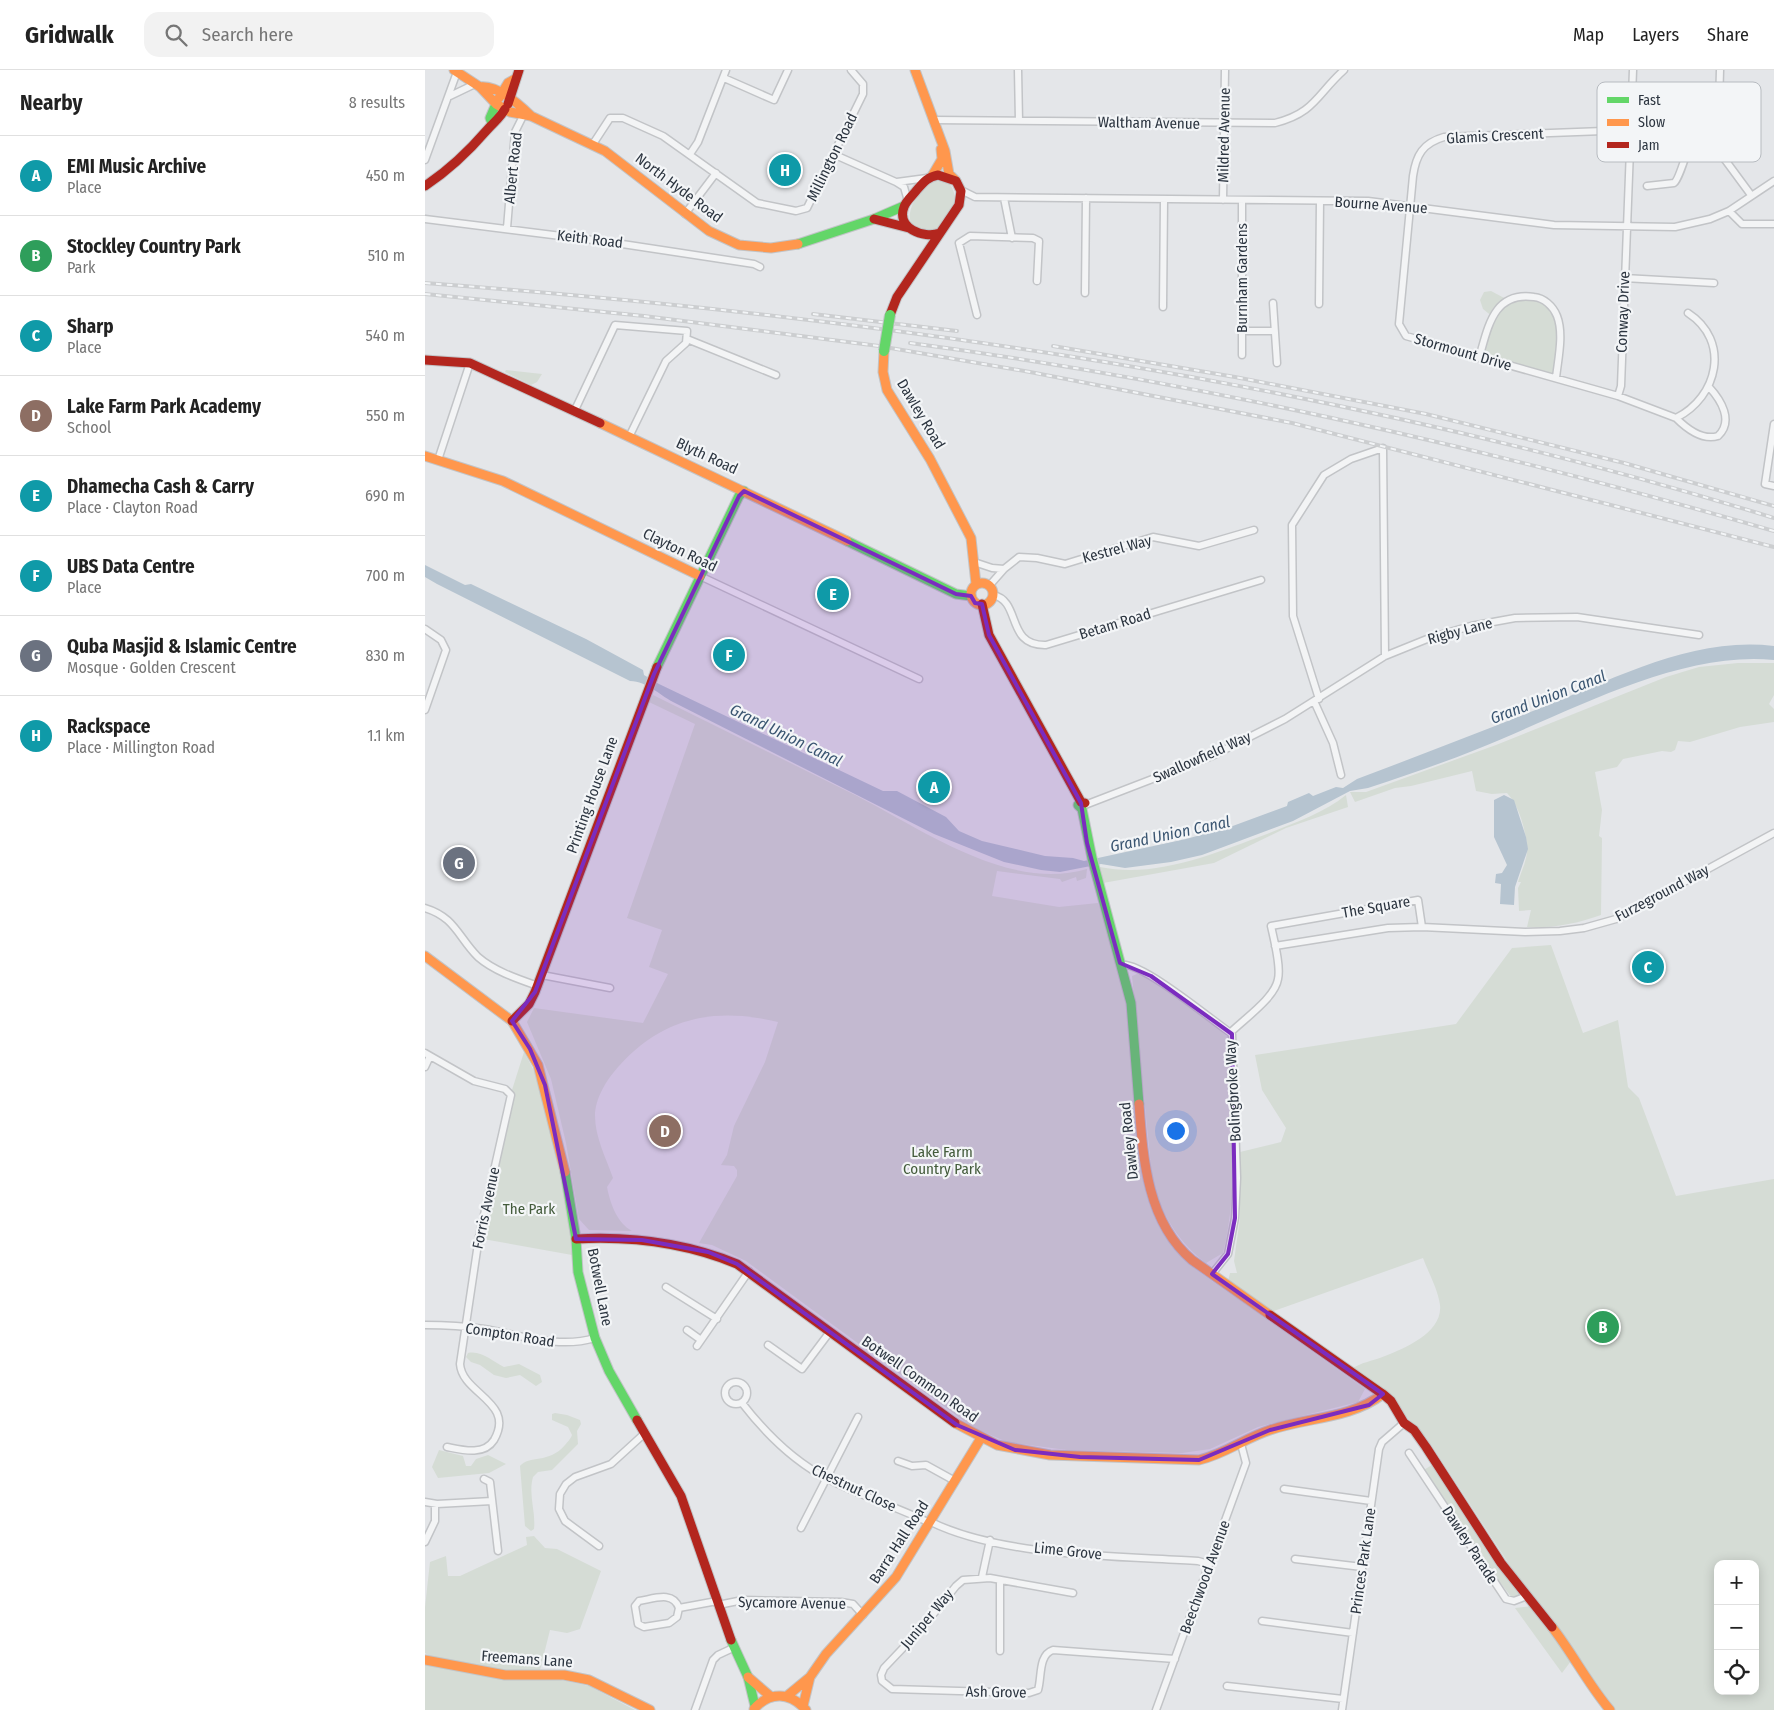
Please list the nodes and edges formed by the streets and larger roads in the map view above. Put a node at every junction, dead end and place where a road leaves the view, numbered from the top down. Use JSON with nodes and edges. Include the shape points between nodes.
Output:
{"nodes":[{"id":1,"x":726,"y":70,"type":"edge"},
{"id":2,"x":788,"y":70,"type":"edge"},
{"id":3,"x":851,"y":70,"type":"edge"},
{"id":4,"x":915,"y":70,"type":"edge"},
{"id":5,"x":1018,"y":70,"type":"edge"},
{"id":6,"x":1225,"y":70,"type":"edge"},
{"id":7,"x":1344,"y":70,"type":"edge"},
{"id":8,"x":456,"y":71,"type":"edge"},
{"id":9,"x":517,"y":74,"type":"edge"},
{"id":10,"x":724,"y":78,"type":"junction"},
{"id":11,"x":478,"y":85,"type":"junction"},
{"id":12,"x":501,"y":93,"type":"junction"},
{"id":13,"x":450,"y":96,"type":"junction"},
{"id":14,"x":511,"y":99,"type":"junction"},
{"id":15,"x":500,"y":106,"type":"junction"},
{"id":16,"x":527,"y":114,"type":"junction"},
{"id":17,"x":933,"y":120,"type":"junction"},
{"id":18,"x":1019,"y":121,"type":"junction"},
{"id":19,"x":1224,"y":124,"type":"junction"},
{"id":20,"x":1597,"y":131,"type":"edge"},
{"id":21,"x":938,"y":136,"type":"junction"},
{"id":22,"x":593,"y":144,"type":"junction"},
{"id":23,"x":691,"y":154,"type":"junction"},
{"id":24,"x":833,"y":154,"type":"junction"},
{"id":25,"x":425,"y":160,"type":"edge"},
{"id":26,"x":1629,"y":162,"type":"edge"},
{"id":27,"x":1682,"y":162,"type":"edge"},
{"id":28,"x":1727,"y":162,"type":"edge"},
{"id":29,"x":716,"y":173,"type":"junction"},
{"id":30,"x":931,"y":176,"type":"junction"},
{"id":31,"x":1774,"y":181,"type":"edge"},
{"id":32,"x":896,"y":182,"type":"junction"},
{"id":33,"x":958,"y":185,"type":"junction"},
{"id":34,"x":425,"y":186,"type":"edge"},
{"id":35,"x":1647,"y":186,"type":"dead end"},
{"id":36,"x":1751,"y":195,"type":"junction"},
{"id":37,"x":975,"y":197,"type":"junction"},
{"id":38,"x":1005,"y":198,"type":"junction"},
{"id":39,"x":1086,"y":198,"type":"junction"},
{"id":40,"x":1164,"y":200,"type":"junction"},
{"id":41,"x":1223,"y":200,"type":"junction"},
{"id":42,"x":1242,"y":200,"type":"junction"},
{"id":43,"x":1320,"y":201,"type":"junction"},
{"id":44,"x":906,"y":203,"type":"junction"},
{"id":45,"x":959,"y":205,"type":"junction"},
{"id":46,"x":1410,"y":206,"type":"junction"},
{"id":47,"x":1729,"y":211,"type":"junction"},
{"id":48,"x":685,"y":214,"type":"junction"},
{"id":49,"x":425,"y":219,"type":"edge"},
{"id":50,"x":874,"y":219,"type":"junction"},
{"id":51,"x":1774,"y":224,"type":"edge"},
{"id":52,"x":1627,"y":227,"type":"junction"},
{"id":53,"x":507,"y":228,"type":"junction"},
{"id":54,"x":912,"y":230,"type":"junction"},
{"id":55,"x":940,"y":232,"type":"junction"},
{"id":56,"x":1012,"y":238,"type":"junction"},
{"id":57,"x":924,"y":259,"type":"junction"},
{"id":58,"x":757,"y":263,"type":"dead end"},
{"id":59,"x":1624,"y":278,"type":"junction"},
{"id":60,"x":1037,"y":281,"type":"dead end"},
{"id":61,"x":1714,"y":283,"type":"dead end"},
{"id":62,"x":1085,"y":293,"type":"dead end"},
{"id":63,"x":1273,"y":303,"type":"dead end"},
{"id":64,"x":1319,"y":304,"type":"dead end"},
{"id":65,"x":1163,"y":307,"type":"dead end"},
{"id":66,"x":1688,"y":314,"type":"dead end"},
{"id":67,"x":977,"y":315,"type":"dead end"},
{"id":68,"x":1242,"y":330,"type":"junction"},
{"id":69,"x":1273,"y":331,"type":"junction"},
{"id":70,"x":687,"y":339,"type":"junction"},
{"id":71,"x":1242,"y":356,"type":"dead end"},
{"id":72,"x":1479,"y":358,"type":"junction"},
{"id":73,"x":425,"y":360,"type":"edge"},
{"id":74,"x":470,"y":363,"type":"junction"},
{"id":75,"x":1277,"y":363,"type":"dead end"},
{"id":76,"x":776,"y":375,"type":"dead end"},
{"id":77,"x":1557,"y":378,"type":"junction"},
{"id":78,"x":1709,"y":387,"type":"junction"},
{"id":79,"x":1619,"y":396,"type":"junction"},
{"id":80,"x":574,"y":412,"type":"junction"},
{"id":81,"x":1676,"y":418,"type":"junction"},
{"id":82,"x":1774,"y":424,"type":"edge"},
{"id":83,"x":629,"y":437,"type":"junction"},
{"id":84,"x":425,"y":456,"type":"edge"},
{"id":85,"x":437,"y":460,"type":"junction"},
{"id":86,"x":1774,"y":486,"type":"edge"},
{"id":87,"x":745,"y":491,"type":"junction"},
{"id":88,"x":1254,"y":530,"type":"dead end"},
{"id":89,"x":974,"y":562,"type":"junction"},
{"id":90,"x":1004,"y":569,"type":"junction"},
{"id":91,"x":700,"y":576,"type":"junction"},
{"id":92,"x":1261,"y":580,"type":"dead end"},
{"id":93,"x":976,"y":584,"type":"junction"},
{"id":94,"x":991,"y":591,"type":"junction"},
{"id":95,"x":971,"y":596,"type":"junction"},
{"id":96,"x":982,"y":604,"type":"junction"},
{"id":97,"x":425,"y":629,"type":"edge"},
{"id":98,"x":1699,"y":635,"type":"dead end"},
{"id":99,"x":1385,"y":656,"type":"junction"},
{"id":100,"x":919,"y":679,"type":"dead end"},
{"id":101,"x":1316,"y":700,"type":"junction"},
{"id":102,"x":425,"y":710,"type":"edge"},
{"id":103,"x":1341,"y":775,"type":"dead end"},
{"id":104,"x":1083,"y":805,"type":"junction"},
{"id":105,"x":1774,"y":833,"type":"edge"},
{"id":106,"x":425,"y":908,"type":"edge"},
{"id":107,"x":1422,"y":927,"type":"junction"},
{"id":108,"x":1275,"y":946,"type":"junction"},
{"id":109,"x":425,"y":956,"type":"edge"},
{"id":110,"x":1121,"y":965,"type":"junction"},
{"id":111,"x":542,"y":974,"type":"junction"},
{"id":112,"x":537,"y":986,"type":"junction"},
{"id":113,"x":609,"y":988,"type":"dead end"},
{"id":114,"x":512,"y":1021,"type":"junction"},
{"id":115,"x":1230,"y":1033,"type":"junction"},
{"id":116,"x":428,"y":1055,"type":"edge"},
{"id":117,"x":425,"y":1067,"type":"edge"},
{"id":118,"x":576,"y":1239,"type":"junction"},
{"id":119,"x":749,"y":1271,"type":"junction"},
{"id":120,"x":1212,"y":1274,"type":"junction"},
{"id":121,"x":665,"y":1288,"type":"dead end"},
{"id":122,"x":717,"y":1319,"type":"junction"},
{"id":123,"x":425,"y":1325,"type":"edge"},
{"id":124,"x":465,"y":1327,"type":"junction"},
{"id":125,"x":687,"y":1330,"type":"dead end"},
{"id":126,"x":829,"y":1334,"type":"junction"},
{"id":127,"x":595,"y":1338,"type":"junction"},
{"id":128,"x":768,"y":1345,"type":"dead end"},
{"id":129,"x":1383,"y":1394,"type":"junction"},
{"id":130,"x":742,"y":1403,"type":"dead end"},
{"id":131,"x":858,"y":1417,"type":"dead end"},
{"id":132,"x":1404,"y":1423,"type":"junction"},
{"id":133,"x":645,"y":1434,"type":"junction"},
{"id":134,"x":981,"y":1438,"type":"junction"},
{"id":135,"x":1241,"y":1444,"type":"junction"},
{"id":136,"x":447,"y":1447,"type":"dead end"},
{"id":137,"x":1409,"y":1453,"type":"dead end"},
{"id":138,"x":898,"y":1461,"type":"dead end"},
{"id":139,"x":1437,"y":1462,"type":"junction"},
{"id":140,"x":1423,"y":1472,"type":"junction"},
{"id":141,"x":827,"y":1479,"type":"junction"},
{"id":142,"x":484,"y":1480,"type":"dead end"},
{"id":143,"x":955,"y":1481,"type":"junction"},
{"id":144,"x":1284,"y":1489,"type":"dead end"},
{"id":145,"x":492,"y":1501,"type":"junction"},
{"id":146,"x":1371,"y":1501,"type":"junction"},
{"id":147,"x":425,"y":1502,"type":"edge"},
{"id":148,"x":435,"y":1504,"type":"junction"},
{"id":149,"x":931,"y":1523,"type":"junction"},
{"id":150,"x":801,"y":1528,"type":"dead end"},
{"id":151,"x":989,"y":1540,"type":"junction"},
{"id":152,"x":425,"y":1542,"type":"edge"},
{"id":153,"x":599,"y":1546,"type":"dead end"},
{"id":154,"x":498,"y":1551,"type":"dead end"},
{"id":155,"x":1295,"y":1559,"type":"dead end"},
{"id":156,"x":1209,"y":1564,"type":"junction"},
{"id":157,"x":1362,"y":1567,"type":"junction"},
{"id":158,"x":982,"y":1577,"type":"junction"},
{"id":159,"x":1000,"y":1580,"type":"junction"},
{"id":160,"x":1073,"y":1593,"type":"dead end"},
{"id":161,"x":1527,"y":1596,"type":"junction"},
{"id":162,"x":717,"y":1603,"type":"junction"},
{"id":163,"x":679,"y":1608,"type":"junction"},
{"id":164,"x":863,"y":1615,"type":"junction"},
{"id":165,"x":1262,"y":1621,"type":"dead end"},
{"id":166,"x":1353,"y":1633,"type":"junction"},
{"id":167,"x":733,"y":1648,"type":"junction"},
{"id":168,"x":1001,"y":1651,"type":"dead end"},
{"id":169,"x":1175,"y":1659,"type":"junction"},
{"id":170,"x":425,"y":1660,"type":"edge"},
{"id":171,"x":747,"y":1677,"type":"junction"},
{"id":172,"x":810,"y":1677,"type":"junction"},
{"id":173,"x":881,"y":1677,"type":"joint"},
{"id":174,"x":1227,"y":1686,"type":"dead end"},
{"id":175,"x":770,"y":1696,"type":"junction"},
{"id":176,"x":787,"y":1696,"type":"junction"},
{"id":177,"x":1343,"y":1699,"type":"junction"},
{"id":178,"x":754,"y":1708,"type":"edge"},
{"id":179,"x":804,"y":1708,"type":"edge"},
{"id":180,"x":650,"y":1710,"type":"edge"},
{"id":181,"x":695,"y":1710,"type":"edge"},
{"id":182,"x":1156,"y":1710,"type":"edge"},
{"id":183,"x":1342,"y":1710,"type":"edge"},
{"id":184,"x":1611,"y":1710,"type":"edge"}],
"edges":[{"from":1,"to":10,"type":"street"},
{"from":2,"to":10,"type":"street","via":[[774,100]]},
{"from":3,"to":24,"type":"street","name":"Millington Road","via":[[863,84],[863,94]]},
{"from":4,"to":17,"type":"street"},
{"from":5,"to":18,"type":"street"},
{"from":6,"to":19,"type":"street","name":"Mildred Avenue"},
{"from":7,"to":19,"type":"street","name":"Waltham Avenue","via":[[1321,97],[1292,119],[1275,123]]},
{"from":8,"to":11,"type":"street","name":"North Hyde Road"},
{"from":8,"to":13,"type":"street"},
{"from":9,"to":12,"type":"street"},
{"from":9,"to":14,"type":"street","via":[[517,85]]},
{"from":10,"to":23,"type":"street"},
{"from":11,"to":12,"type":"street","name":"North Hyde Road","via":[[489,85]]},
{"from":11,"to":13,"type":"street"},
{"from":11,"to":15,"type":"street","name":"North Hyde Road"},
{"from":12,"to":14,"type":"street","name":"North Hyde Road"},
{"from":12,"to":15,"type":"street"},
{"from":13,"to":25,"type":"street"},
{"from":14,"to":15,"type":"street"},
{"from":14,"to":16,"type":"street","name":"North Hyde Road"},
{"from":15,"to":16,"type":"street","name":"North Hyde Road"},
{"from":15,"to":34,"type":"street","via":[[477,144]]},
{"from":16,"to":22,"type":"street","name":"North Hyde Road"},
{"from":16,"to":53,"type":"street","name":"Albert Road","via":[[515,132]]},
{"from":17,"to":18,"type":"street","name":"Waltham Avenue"},
{"from":17,"to":21,"type":"street"},
{"from":18,"to":19,"type":"street","name":"Waltham Avenue"},
{"from":19,"to":41,"type":"street","name":"Mildred Avenue"},
{"from":20,"to":46,"type":"street","name":"Glamis Crescent","via":[[1433,140],[1415,160]]},
{"from":21,"to":30,"type":"street","via":[[942,159]]},
{"from":21,"to":33,"type":"street","via":[[949,163],[949,174]]},
{"from":22,"to":23,"type":"street","name":"Millington Road","via":[[605,123],[610,118],[619,117],[659,134]]},
{"from":22,"to":48,"type":"street","name":"North Hyde Road"},
{"from":23,"to":29,"type":"street","name":"Millington Road"},
{"from":24,"to":29,"type":"street","name":"Millington Road","via":[[807,208],[796,211],[757,203]]},
{"from":24,"to":32,"type":"street"},
{"from":26,"to":52,"type":"street","name":"Conway Drive"},
{"from":27,"to":35,"type":"street","via":[[1678,180],[1674,183]]},
{"from":28,"to":36,"type":"street"},
{"from":29,"to":48,"type":"street"},
{"from":30,"to":32,"type":"street"},
{"from":30,"to":33,"type":"street","via":[[942,175]]},
{"from":30,"to":44,"type":"street"},
{"from":31,"to":36,"type":"street","name":"Bourne Avenue"},
{"from":32,"to":44,"type":"street","via":[[904,187]]},
{"from":33,"to":37,"type":"street","name":"Bourne Avenue"},
{"from":33,"to":45,"type":"street"},
{"from":36,"to":47,"type":"street","name":"Bourne Avenue"},
{"from":37,"to":38,"type":"street","name":"Bourne Avenue"},
{"from":37,"to":45,"type":"street","name":"Bourne Avenue"},
{"from":38,"to":39,"type":"street","name":"Bourne Avenue"},
{"from":38,"to":56,"type":"street"},
{"from":39,"to":40,"type":"street","name":"Bourne Avenue"},
{"from":39,"to":62,"type":"street"},
{"from":40,"to":41,"type":"street","name":"Bourne Avenue"},
{"from":40,"to":65,"type":"street"},
{"from":41,"to":42,"type":"street","name":"Bourne Avenue"},
{"from":42,"to":43,"type":"street","name":"Bourne Avenue"},
{"from":42,"to":68,"type":"street","name":"Burnham Gardens"},
{"from":43,"to":46,"type":"street","name":"Bourne Avenue","via":[[1368,201]]},
{"from":43,"to":64,"type":"street"},
{"from":44,"to":50,"type":"street","name":"North Hyde Road"},
{"from":44,"to":54,"type":"street","via":[[903,216]]},
{"from":45,"to":55,"type":"street","name":"Dawley Road"},
{"from":46,"to":52,"type":"street","name":"Bourne Avenue","via":[[1525,222]]},
{"from":46,"to":72,"type":"street","name":"Stormount Drive","via":[[1399,324],[1406,336]]},
{"from":47,"to":51,"type":"street","via":[[1742,224]]},
{"from":47,"to":52,"type":"street","name":"Bourne Avenue","via":[[1690,225]]},
{"from":48,"to":50,"type":"street","name":"North Hyde Road","via":[[723,239],[758,248],[803,243]]},
{"from":49,"to":53,"type":"street","name":"Keith Road"},
{"from":50,"to":54,"type":"street","name":"North Hyde Road","via":[[896,222]]},
{"from":52,"to":59,"type":"street","name":"Conway Drive"},
{"from":53,"to":58,"type":"street","name":"Keith Road"},
{"from":54,"to":55,"type":"street","via":[[927,237]]},
{"from":54,"to":57,"type":"street","via":[[923,244]]},
{"from":55,"to":57,"type":"street","name":"Dawley Road"},
{"from":56,"to":60,"type":"street","via":[[1039,241]]},
{"from":56,"to":67,"type":"street","via":[[970,236],[959,243]]},
{"from":57,"to":89,"type":"street","name":"Dawley Road","bridge":true,"via":[[897,297],[890,315],[883,372],[887,390],[915,432],[965,522],[974,547]]},
{"from":59,"to":61,"type":"street"},
{"from":59,"to":79,"type":"street","name":"Conway Drive"},
{"from":63,"to":69,"type":"street"},
{"from":66,"to":78,"type":"street","via":[[1699,320],[1713,346],[1714,366]]},
{"from":68,"to":69,"type":"street"},
{"from":68,"to":71,"type":"street","name":"Burnham Gardens"},
{"from":69,"to":75,"type":"street","via":[[1277,338]]},
{"from":70,"to":76,"type":"street"},
{"from":70,"to":80,"type":"street","via":[[687,331],[615,325]]},
{"from":70,"to":83,"type":"street","via":[[666,361]]},
{"from":72,"to":77,"type":"street","name":"Stormount Drive"},
{"from":72,"to":77,"type":"street","via":[[1497,308],[1523,295],[1539,297],[1557,316]]},
{"from":73,"to":74,"type":"street","name":"Blyth Road"},
{"from":74,"to":80,"type":"street","name":"Blyth Road"},
{"from":74,"to":85,"type":"street"},
{"from":77,"to":79,"type":"street","name":"Stormount Drive"},
{"from":78,"to":81,"type":"street","via":[[1697,403]]},
{"from":78,"to":81,"type":"street","name":"Stormount Drive","via":[[1724,408],[1725,425],[1718,436],[1700,435]]},
{"from":79,"to":81,"type":"street","name":"Stormount Drive"},
{"from":80,"to":83,"type":"street","name":"Blyth Road"},
{"from":82,"to":86,"type":"street","via":[[1765,484]]},
{"from":83,"to":87,"type":"street","name":"Blyth Road"},
{"from":84,"to":85,"type":"street","name":"Clayton Road"},
{"from":85,"to":91,"type":"street","name":"Clayton Road","via":[[503,481]]},
{"from":87,"to":91,"type":"street","name":"Printing House Lane","via":[[739,496]]},
{"from":87,"to":95,"type":"street","name":"Blyth Road","via":[[951,592]]},
{"from":88,"to":90,"type":"street","name":"Kestrel Way","via":[[1199,546],[1153,537],[1065,564],[1019,557]]},
{"from":89,"to":90,"type":"street"},
{"from":89,"to":93,"type":"street","name":"Dawley Road"},
{"from":90,"to":94,"type":"street","name":"Kestrel Way"},
{"from":91,"to":100,"type":"street","name":"Clayton Road"},
{"from":91,"to":111,"type":"street","name":"Printing House Lane","via":[[645,695]]},
{"from":92,"to":94,"type":"street","name":"Betam Road","via":[[1046,645],[1026,640],[1018,632],[1007,604]]},
{"from":93,"to":94,"type":"street","via":[[980,583]]},
{"from":93,"to":95,"type":"street","name":"Dawley Road","via":[[972,587]]},
{"from":94,"to":96,"type":"street","via":[[989,602]]},
{"from":95,"to":96,"type":"street","via":[[974,602]]},
{"from":96,"to":104,"type":"street","name":"Dawley Road","via":[[989,635]]},
{"from":97,"to":102,"type":"street","via":[[441,640],[446,650]]},
{"from":98,"to":99,"type":"street","name":"Rigby Lane","via":[[1577,617],[1515,618],[1432,637]]},
{"from":99,"to":101,"type":"street","name":"Rigby Lane"},
{"from":99,"to":101,"type":"street","via":[[1383,448],[1351,459],[1325,475],[1292,525],[1293,616]]},
{"from":101,"to":103,"type":"street","via":[[1333,743]]},
{"from":101,"to":104,"type":"street","name":"Swallowfield Way","via":[[1285,719],[1189,766]]},
{"from":104,"to":110,"type":"street","name":"Dawley Road","via":[[1094,872]]},
{"from":105,"to":107,"type":"street","name":"Furzeground Way","via":[[1616,919],[1585,928],[1525,932]]},
{"from":106,"to":112,"type":"street","via":[[447,918],[483,960]]},
{"from":107,"to":108,"type":"street","name":"The Square","via":[[1388,928]]},
{"from":107,"to":108,"type":"street","name":"The Square","via":[[1418,900],[1271,926]]},
{"from":108,"to":115,"type":"street","name":"The Square","via":[[1279,978],[1258,1006]]},
{"from":109,"to":114,"type":"street","name":"Botwell Lane"},
{"from":110,"to":115,"type":"street","name":"Bolingbroke Way","via":[[1129,964],[1151,976]]},
{"from":110,"to":120,"type":"street","name":"Dawley Road","via":[[1136,1034],[1143,1147],[1149,1187],[1167,1231],[1182,1250]]},
{"from":111,"to":112,"type":"street","name":"Printing House Lane"},
{"from":111,"to":113,"type":"street"},
{"from":112,"to":114,"type":"street","name":"Printing House Lane","via":[[529,1004]]},
{"from":114,"to":118,"type":"street","name":"Botwell Lane","via":[[530,1049],[545,1085]]},
{"from":115,"to":120,"type":"street","name":"Bolingbroke Way","via":[[1237,1178],[1235,1218],[1228,1254]]},
{"from":116,"to":117,"type":"street"},
{"from":116,"to":124,"type":"street","name":"Forris Avenue","via":[[474,1081],[509,1091],[511,1101],[479,1236]]},
{"from":118,"to":119,"type":"street","name":"Botwell Common Road","via":[[624,1237],[691,1248],[720,1256]]},
{"from":118,"to":127,"type":"street","name":"Botwell Lane","via":[[578,1272]]},
{"from":119,"to":122,"type":"street"},
{"from":119,"to":126,"type":"street","name":"Botwell Common Road"},
{"from":120,"to":129,"type":"street","name":"Dawley Road"},
{"from":121,"to":122,"type":"street"},
{"from":122,"to":125,"type":"street","via":[[699,1343]]},
{"from":123,"to":124,"type":"street","name":"Compton Road"},
{"from":124,"to":127,"type":"street","name":"Compton Road","via":[[557,1342],[578,1343]]},
{"from":124,"to":136,"type":"street","name":"Forris Avenue","via":[[461,1372],[494,1406],[497,1429],[491,1443],[481,1450]]},
{"from":126,"to":128,"type":"street","via":[[802,1369]]},
{"from":126,"to":134,"type":"street","name":"Botwell Common Road","via":[[957,1425]]},
{"from":127,"to":133,"type":"street","name":"Botwell Lane","via":[[609,1371]]},
{"from":129,"to":132,"type":"street","name":"Dawley Road","via":[[1398,1410]]},
{"from":129,"to":135,"type":"street","name":"Botwell Common Road","via":[[1369,1405],[1270,1430]]},
{"from":130,"to":141,"type":"street","name":"Chestnut Close","via":[[787,1452]]},
{"from":131,"to":141,"type":"street"},
{"from":132,"to":139,"type":"street","name":"Dawley Road","via":[[1417,1433]]},
{"from":132,"to":146,"type":"street","name":"Princes Park Lane","via":[[1380,1444]]},
{"from":133,"to":153,"type":"street","via":[[611,1464],[575,1477],[560,1494],[559,1509],[565,1522]]},
{"from":133,"to":162,"type":"street","name":"Botwell Lane","via":[[681,1496]]},
{"from":134,"to":135,"type":"street","name":"Botwell Common Road","via":[[1003,1447],[1036,1453],[1178,1461],[1211,1457]]},
{"from":134,"to":143,"type":"street","name":"Barra Hall Road"},
{"from":135,"to":156,"type":"street","name":"Beechwood Avenue","via":[[1247,1460]]},
{"from":137,"to":140,"type":"street","name":"Dawley Parade"},
{"from":138,"to":143,"type":"street","via":[[912,1466],[926,1465]]},
{"from":139,"to":140,"type":"street"},
{"from":139,"to":161,"type":"street","name":"Dawley Road","via":[[1494,1552]]},
{"from":140,"to":161,"type":"street","name":"Dawley Parade","via":[[1506,1598],[1514,1601]]},
{"from":141,"to":149,"type":"street","name":"Chestnut Close"},
{"from":141,"to":150,"type":"street"},
{"from":142,"to":145,"type":"street","via":[[490,1482]]},
{"from":143,"to":149,"type":"street","name":"Barra Hall Road"},
{"from":144,"to":146,"type":"street"},
{"from":145,"to":148,"type":"street"},
{"from":145,"to":154,"type":"street"},
{"from":146,"to":157,"type":"street","name":"Princes Park Lane"},
{"from":147,"to":148,"type":"street"},
{"from":148,"to":152,"type":"street","via":[[435,1521]]},
{"from":149,"to":151,"type":"street","name":"Lime Grove"},
{"from":149,"to":164,"type":"street","name":"Barra Hall Road","via":[[896,1577]]},
{"from":151,"to":156,"type":"street","name":"Lime Grove","via":[[1052,1550]]},
{"from":151,"to":158,"type":"street"},
{"from":155,"to":157,"type":"street"},
{"from":156,"to":169,"type":"street","name":"Beechwood Avenue"},
{"from":157,"to":166,"type":"street","name":"Princes Park Lane"},
{"from":158,"to":159,"type":"street","name":"Juniper Way"},
{"from":158,"to":173,"type":"street","name":"Juniper Way","via":[[958,1583],[884,1668]]},
{"from":159,"to":160,"type":"street","name":"Juniper Way"},
{"from":159,"to":168,"type":"street"},
{"from":161,"to":184,"type":"street","name":"Dawley Road","via":[[1567,1646],[1593,1690]]},
{"from":162,"to":163,"type":"street","name":"Sycamore Avenue"},
{"from":162,"to":164,"type":"street","name":"Sycamore Avenue","via":[[743,1600],[841,1602],[853,1604]]},
{"from":162,"to":167,"type":"street","name":"Botwell Lane"},
{"from":163,"to":163,"type":"street","via":[[677,1617],[669,1623],[643,1627],[638,1622],[635,1606],[639,1602],[667,1597],[676,1601]]},
{"from":164,"to":172,"type":"street","name":"Barra Hall Road","via":[[826,1654]]},
{"from":165,"to":166,"type":"street"},
{"from":166,"to":177,"type":"street","name":"Princes Park Lane"},
{"from":167,"to":171,"type":"street","name":"Botwell Lane"},
{"from":167,"to":181,"type":"street","via":[[713,1660]]},
{"from":169,"to":173,"type":"street","name":"Ash Grove","via":[[1053,1650],[1047,1652],[1043,1660],[1038,1690],[1029,1693],[892,1690],[885,1686]]},
{"from":169,"to":182,"type":"street","name":"Beechwood Avenue"},
{"from":170,"to":180,"type":"street","name":"Freemans Lane","via":[[505,1675],[564,1675],[589,1680]]},
{"from":171,"to":175,"type":"street","name":"Botwell Lane"},
{"from":171,"to":178,"type":"street","name":"Botwell Lane"},
{"from":172,"to":176,"type":"street","name":"Barra Hall Road"},
{"from":172,"to":179,"type":"street","name":"Barra Hall Road"},
{"from":174,"to":177,"type":"street"},
{"from":175,"to":176,"type":"street"},
{"from":175,"to":178,"type":"street"},
{"from":176,"to":179,"type":"street"},
{"from":177,"to":183,"type":"street","name":"Princes Park Lane"}]}
